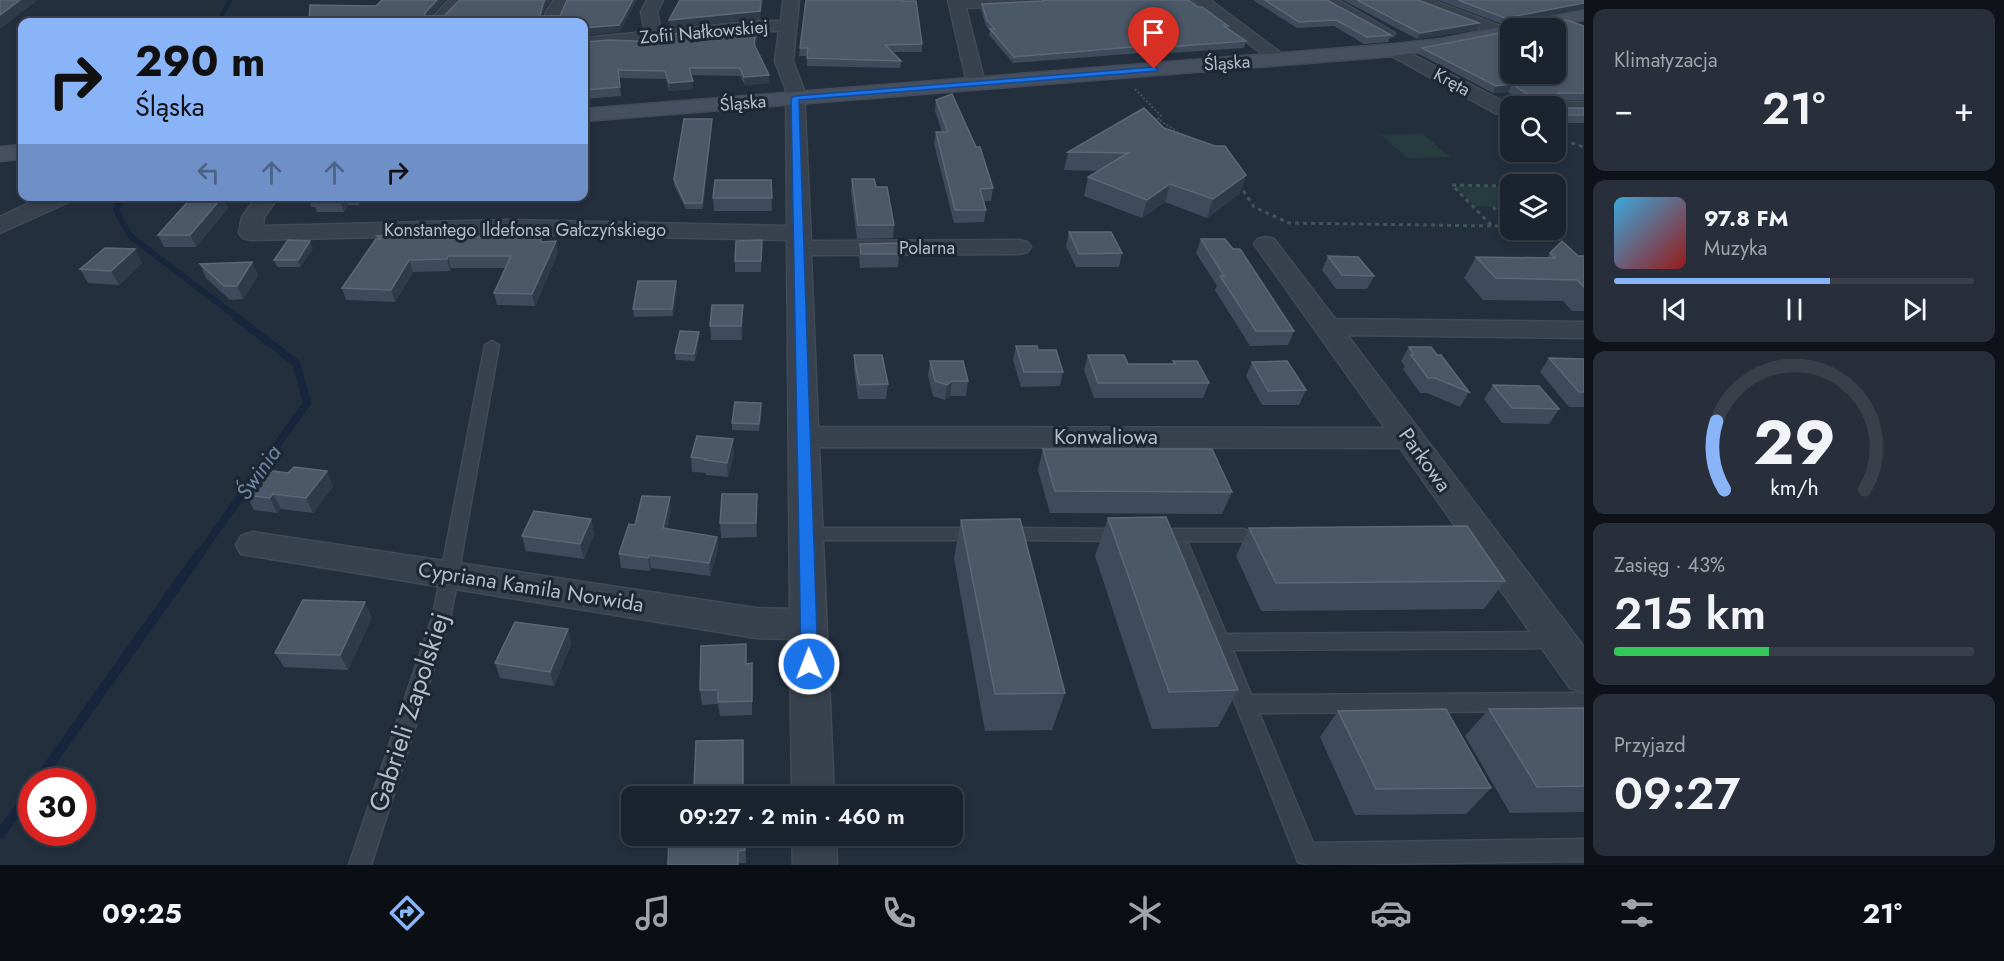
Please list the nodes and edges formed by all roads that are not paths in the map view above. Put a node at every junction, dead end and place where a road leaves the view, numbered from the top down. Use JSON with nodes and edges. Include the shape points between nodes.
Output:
{"nodes":[{"id":1,"x":457,"y":0,"type":"edge"},
{"id":2,"x":562,"y":0,"type":"edge"},
{"id":3,"x":655,"y":0,"type":"edge"},
{"id":4,"x":791,"y":0,"type":"edge"},
{"id":5,"x":1041,"y":0,"type":"edge"},
{"id":6,"x":1200,"y":0,"type":"edge"},
{"id":7,"x":1418,"y":0,"type":"edge"},
{"id":8,"x":956,"y":2,"type":"edge"},
{"id":9,"x":1332,"y":3,"type":"edge"},
{"id":10,"x":1584,"y":15,"type":"edge"},
{"id":11,"x":440,"y":18,"type":"edge"},
{"id":12,"x":552,"y":18,"type":"edge"},
{"id":13,"x":1566,"y":19,"type":"edge"},
{"id":14,"x":1566,"y":20,"type":"edge"},
{"id":15,"x":788,"y":26,"type":"junction"},
{"id":16,"x":1500,"y":27,"type":"edge"},
{"id":17,"x":1584,"y":27,"type":"edge"},
{"id":18,"x":1500,"y":32,"type":"edge"},
{"id":19,"x":654,"y":37,"type":"junction"},
{"id":20,"x":588,"y":43,"type":"edge"},
{"id":21,"x":1415,"y":48,"type":"junction"},
{"id":22,"x":1394,"y":50,"type":"junction"},
{"id":23,"x":1280,"y":59,"type":"junction"},
{"id":24,"x":976,"y":83,"type":"junction"},
{"id":25,"x":795,"y":98,"type":"junction"},
{"id":26,"x":1500,"y":108,"type":"edge"},
{"id":27,"x":1566,"y":108,"type":"edge"},
{"id":28,"x":1584,"y":108,"type":"edge"},
{"id":29,"x":588,"y":115,"type":"edge"},
{"id":30,"x":18,"y":152,"type":"edge"},
{"id":31,"x":0,"y":154,"type":"edge"},
{"id":32,"x":52,"y":201,"type":"edge"},
{"id":33,"x":265,"y":201,"type":"edge"},
{"id":34,"x":0,"y":226,"type":"edge"},
{"id":35,"x":799,"y":240,"type":"junction"},
{"id":36,"x":1266,"y":244,"type":"dead end"},
{"id":37,"x":1019,"y":247,"type":"dead end"},
{"id":38,"x":1326,"y":327,"type":"junction"},
{"id":39,"x":1584,"y":330,"type":"edge"},
{"id":40,"x":492,"y":345,"type":"dead end"},
{"id":41,"x":804,"y":437,"type":"junction"},
{"id":42,"x":1408,"y":438,"type":"junction"},
{"id":43,"x":806,"y":534,"type":"junction"},
{"id":44,"x":1243,"y":535,"type":"dead end"},
{"id":45,"x":253,"y":545,"type":"dead end"},
{"id":46,"x":1182,"y":548,"type":"edge"},
{"id":47,"x":449,"y":575,"type":"junction"},
{"id":48,"x":809,"y":624,"type":"junction"},
{"id":49,"x":1557,"y":640,"type":"junction"},
{"id":50,"x":1221,"y":642,"type":"junction"},
{"id":51,"x":1584,"y":676,"type":"edge"},
{"id":52,"x":1584,"y":702,"type":"edge"},
{"id":53,"x":1247,"y":704,"type":"junction"},
{"id":54,"x":813,"y":786,"type":"edge"},
{"id":55,"x":814,"y":846,"type":"edge"},
{"id":56,"x":1584,"y":850,"type":"edge"},
{"id":57,"x":360,"y":865,"type":"edge"},
{"id":58,"x":815,"y":865,"type":"edge"}],
"edges":[{"from":1,"to":11,"type":"street"},
{"from":2,"to":12,"type":"street"},
{"from":3,"to":19,"type":"street","via":[[650,12]]},
{"from":4,"to":15,"type":"street"},
{"from":5,"to":8,"type":"street"},
{"from":6,"to":23,"type":"street"},
{"from":7,"to":16,"type":"street"},
{"from":8,"to":24,"type":"street"},
{"from":9,"to":21,"type":"street","name":"Kręta"},
{"from":10,"to":13,"type":"street","name":"Śląska"},
{"from":14,"to":17,"type":"street"},
{"from":15,"to":19,"type":"street","name":"Zofii Nałkowskiej"},
{"from":15,"to":25,"type":"street","via":[[784,61]]},
{"from":18,"to":21,"type":"street","name":"Śląska"},
{"from":19,"to":20,"type":"street","name":"Zofii Nałkowskiej"},
{"from":21,"to":22,"type":"street","name":"Śląska"},
{"from":22,"to":23,"type":"street","name":"Śląska"},
{"from":22,"to":26,"type":"street","name":"Kręta"},
{"from":23,"to":24,"type":"street","name":"Śląska"},
{"from":24,"to":25,"type":"street","name":"Śląska"},
{"from":25,"to":29,"type":"street","name":"Śląska"},
{"from":25,"to":35,"type":"street"},
{"from":27,"to":28,"type":"street"},
{"from":30,"to":31,"type":"street"},
{"from":32,"to":34,"type":"street"},
{"from":33,"to":35,"type":"street","name":"Konstantego Ildefonsa Gałczyńskiego","via":[[253,218],[251,233],[507,226]]},
{"from":35,"to":37,"type":"street","name":"Polarna"},
{"from":35,"to":41,"type":"street"},
{"from":36,"to":38,"type":"street","name":"Parkowa"},
{"from":38,"to":39,"type":"street"},
{"from":38,"to":42,"type":"street","name":"Parkowa"},
{"from":40,"to":47,"type":"lane","name":"Gabrieli Zapolskiej"},
{"from":41,"to":42,"type":"street","name":"Konwaliowa"},
{"from":41,"to":43,"type":"street"},
{"from":42,"to":49,"type":"street","name":"Parkowa"},
{"from":43,"to":44,"type":"lane"},
{"from":43,"to":48,"type":"street"},
{"from":45,"to":47,"type":"street","name":"Cypriana Kamila Norwida"},
{"from":46,"to":50,"type":"lane"},
{"from":47,"to":48,"type":"street","name":"Cypriana Kamila Norwida","via":[[756,623]]},
{"from":47,"to":57,"type":"lane","name":"Gabrieli Zapolskiej","via":[[442,615]]},
{"from":48,"to":54,"type":"street"},
{"from":49,"to":50,"type":"lane"},
{"from":49,"to":51,"type":"street","name":"Parkowa"},
{"from":50,"to":53,"type":"lane"},
{"from":52,"to":53,"type":"lane"},
{"from":53,"to":56,"type":"lane","via":[[1306,854]]},
{"from":55,"to":58,"type":"street"}]}
